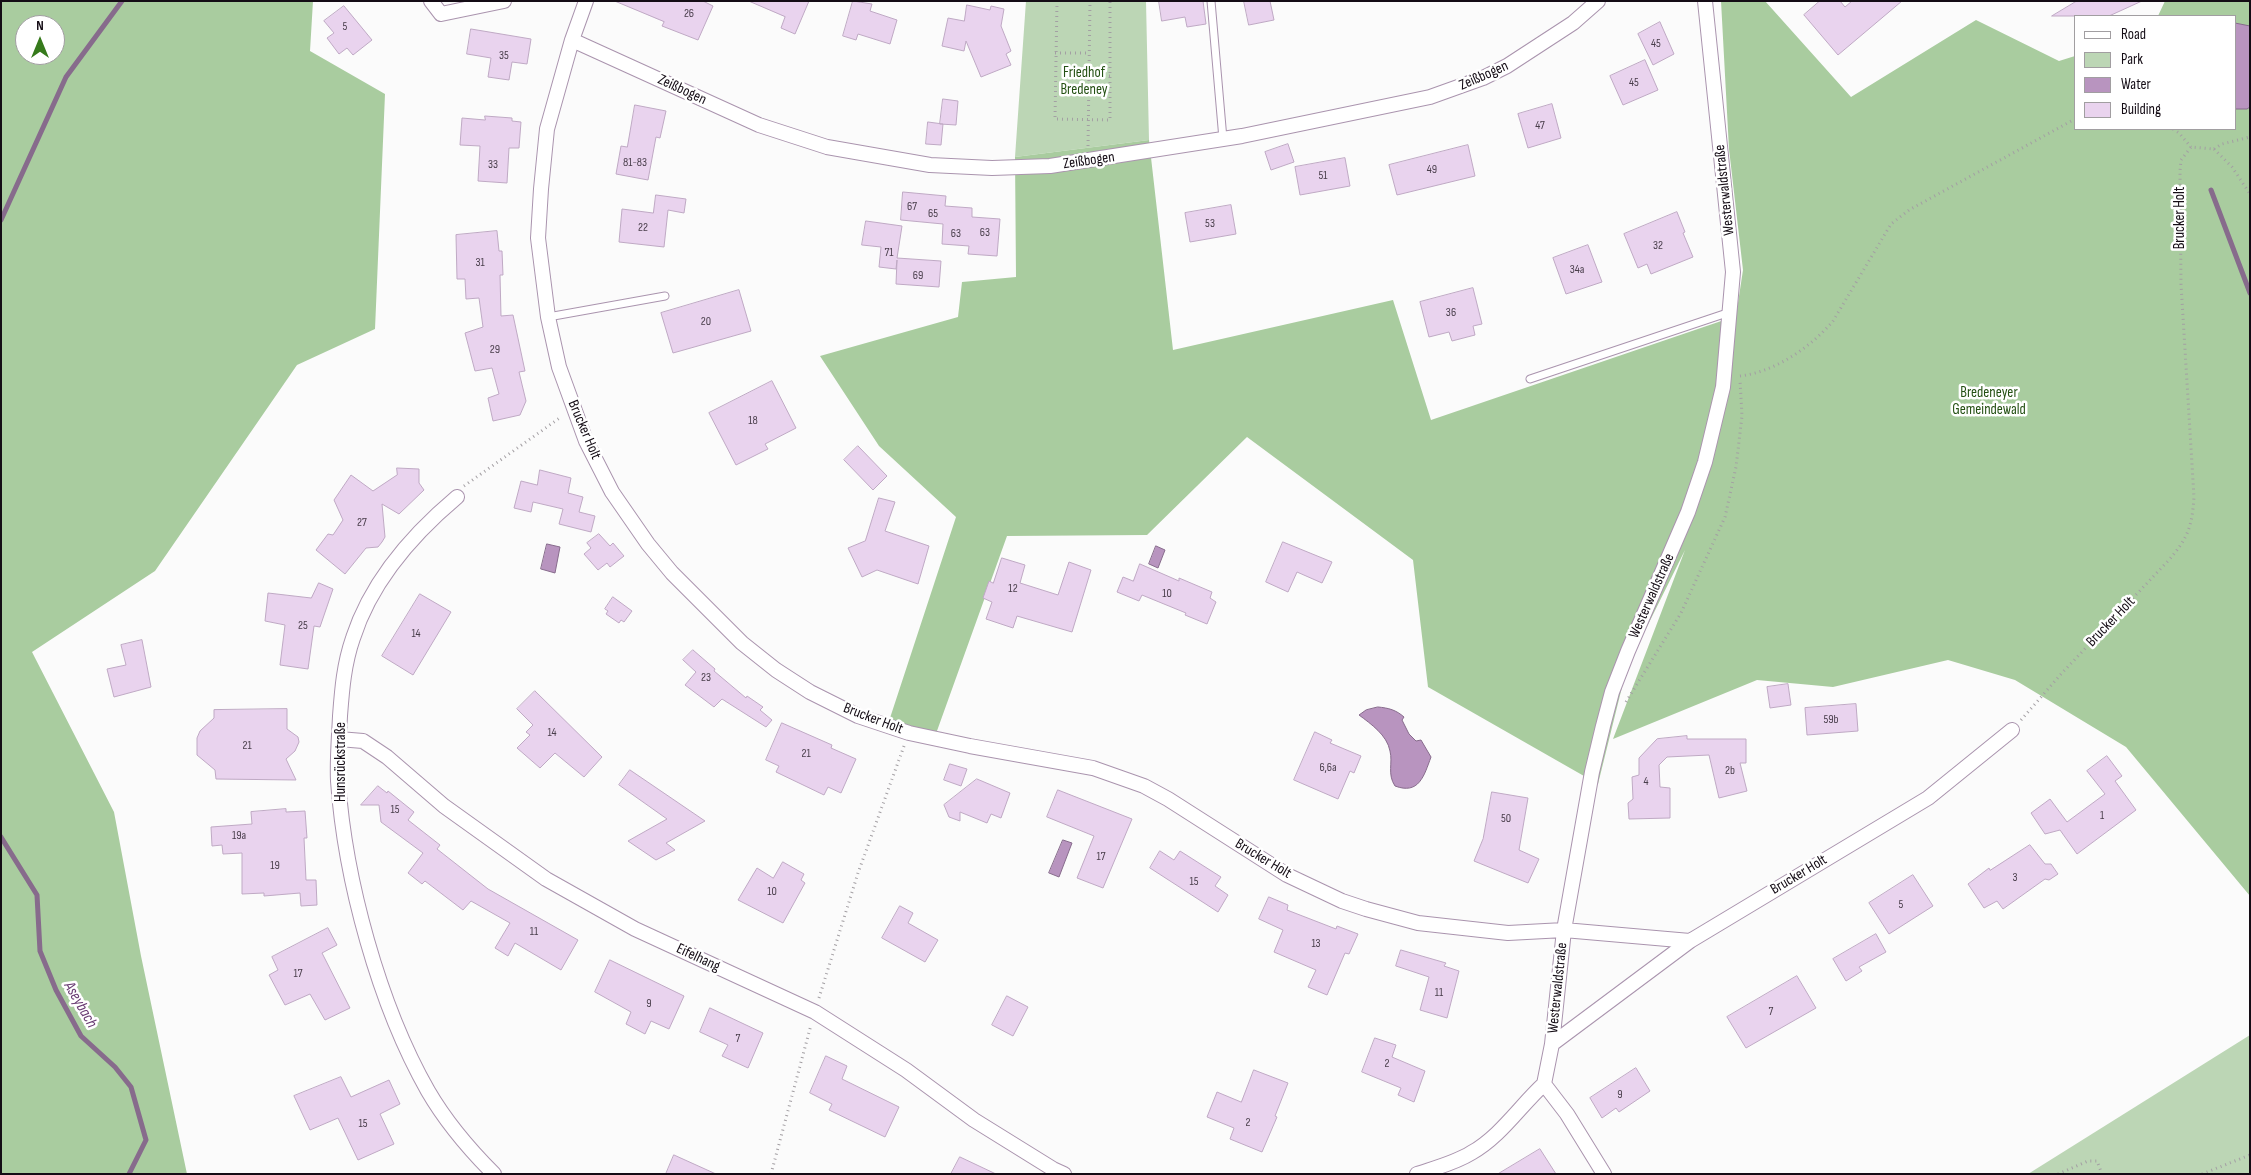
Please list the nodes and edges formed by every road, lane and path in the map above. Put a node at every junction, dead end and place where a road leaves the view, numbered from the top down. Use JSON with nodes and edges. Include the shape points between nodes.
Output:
{"nodes":[{"id":1,"x":432,"y":1,"type":"edge"},
{"id":2,"x":504,"y":1,"type":"edge"},
{"id":3,"x":586,"y":1,"type":"edge"},
{"id":4,"x":1057,"y":1,"type":"edge"},
{"id":5,"x":1090,"y":1,"type":"edge"},
{"id":6,"x":1110,"y":1,"type":"edge"},
{"id":7,"x":1212,"y":1,"type":"edge"},
{"id":8,"x":1598,"y":1,"type":"edge"},
{"id":9,"x":1705,"y":1,"type":"edge"},
{"id":10,"x":572,"y":40,"type":"junction"},
{"id":11,"x":1055,"y":53,"type":"junction"},
{"id":12,"x":1089,"y":53,"type":"junction"},
{"id":13,"x":1089,"y":76,"type":"junction"},
{"id":14,"x":1110,"y":76,"type":"junction"},
{"id":15,"x":1088,"y":120,"type":"junction"},
{"id":16,"x":2074,"y":120,"type":"edge"},
{"id":17,"x":2174,"y":130,"type":"edge"},
{"id":18,"x":2250,"y":137,"type":"edge"},
{"id":19,"x":1223,"y":139,"type":"junction"},
{"id":20,"x":2191,"y":148,"type":"junction"},
{"id":21,"x":2214,"y":149,"type":"junction"},
{"id":22,"x":1088,"y":161,"type":"junction"},
{"id":23,"x":2250,"y":194,"type":"edge"},
{"id":24,"x":665,"y":296,"type":"dead end"},
{"id":25,"x":1730,"y":312,"type":"junction"},
{"id":26,"x":548,"y":317,"type":"junction"},
{"id":27,"x":1740,"y":376,"type":"dead end"},
{"id":28,"x":1530,"y":379,"type":"dead end"},
{"id":29,"x":1742,"y":401,"type":"dead end"},
{"id":30,"x":573,"y":410,"type":"junction"},
{"id":31,"x":457,"y":497,"type":"joint"},
{"id":32,"x":1623,"y":708,"type":"dead end"},
{"id":33,"x":2012,"y":730,"type":"joint"},
{"id":34,"x":909,"y":733,"type":"junction"},
{"id":35,"x":339,"y":739,"type":"junction"},
{"id":36,"x":1564,"y":930,"type":"junction"},
{"id":37,"x":1690,"y":941,"type":"junction"},
{"id":38,"x":815,"y":1012,"type":"junction"},
{"id":39,"x":1552,"y":1044,"type":"junction"},
{"id":40,"x":1544,"y":1084,"type":"junction"},
{"id":41,"x":2250,"y":1155,"type":"edge"},
{"id":42,"x":494,"y":1174,"type":"edge"},
{"id":43,"x":771,"y":1174,"type":"edge"},
{"id":44,"x":1064,"y":1174,"type":"edge"},
{"id":45,"x":1417,"y":1174,"type":"edge"},
{"id":46,"x":1604,"y":1174,"type":"edge"},
{"id":47,"x":2058,"y":1174,"type":"edge"},
{"id":48,"x":2102,"y":1174,"type":"edge"},
{"id":49,"x":2202,"y":1174,"type":"edge"}],
"edges":[{"from":1,"to":2,"type":"street","via":[[441,14]]},
{"from":3,"to":10,"type":"street","name":"Brucker Holt"},
{"from":4,"to":11,"type":"path"},
{"from":5,"to":12,"type":"path"},
{"from":6,"to":14,"type":"path"},
{"from":7,"to":19,"type":"lane"},
{"from":8,"to":19,"type":"street","name":"Zeißbogen","via":[[1573,23],[1526,55],[1460,87],[1430,97]]},
{"from":9,"to":25,"type":"street","name":"Westerwaldstraße","via":[[1734,272]]},
{"from":10,"to":22,"type":"street","name":"Zeißbogen","via":[[759,125],[827,147],[930,166],[992,168]]},
{"from":10,"to":26,"type":"street","name":"Brucker Holt","via":[[548,128],[541,189],[538,238]]},
{"from":11,"to":12,"type":"path"},
{"from":11,"to":15,"type":"path","via":[[1055,119]]},
{"from":12,"to":13,"type":"path"},
{"from":13,"to":14,"type":"path"},
{"from":13,"to":15,"type":"path"},
{"from":14,"to":15,"type":"path","via":[[1110,120]]},
{"from":15,"to":22,"type":"path"},
{"from":16,"to":27,"type":"path","via":[[1909,210],[1891,224],[1822,334],[1776,364],[1754,374]]},
{"from":17,"to":20,"type":"path"},
{"from":18,"to":21,"type":"path"},
{"from":19,"to":22,"type":"street","name":"Zeißbogen"},
{"from":20,"to":21,"type":"path"},
{"from":20,"to":33,"type":"path","name":"Brucker Holt","via":[[2181,160],[2180,227],[2194,497],[2192,521],[2182,545]]},
{"from":21,"to":23,"type":"path","via":[[2232,167]]},
{"from":24,"to":26,"type":"lane"},
{"from":25,"to":28,"type":"lane"},
{"from":25,"to":36,"type":"street","name":"Westerwaldstraße","via":[[1715,426],[1688,512],[1612,692],[1592,772]]},
{"from":26,"to":30,"type":"street","name":"Brucker Holt","via":[[559,368]]},
{"from":29,"to":32,"type":"path","via":[[1736,466],[1725,517],[1681,613]]},
{"from":30,"to":31,"type":"path","via":[[462,488]]},
{"from":30,"to":34,"type":"street","name":"Brucker Holt","via":[[612,492],[648,544],[742,643],[810,692],[858,716]]},
{"from":31,"to":35,"type":"street","name":"Hunsrückstraße","via":[[430,520],[397,558],[364,611],[344,668]]},
{"from":33,"to":37,"type":"street","name":"Brucker Holt","via":[[1928,798]]},
{"from":34,"to":36,"type":"street","name":"Brucker Holt","via":[[1093,768],[1118,776],[1168,799],[1287,875],[1366,909],[1418,922],[1508,933]]},
{"from":34,"to":38,"type":"path","via":[[858,873]]},
{"from":35,"to":38,"type":"street","name":"Eifelhang","via":[[364,741],[388,757],[444,806],[546,879],[635,929]]},
{"from":35,"to":42,"type":"street","name":"Hunsrückstraße","via":[[338,779],[348,857],[381,982],[428,1092],[450,1124]]},
{"from":36,"to":37,"type":"street","name":"Brucker Holt"},
{"from":36,"to":39,"type":"street","name":"Westerwaldstraße"},
{"from":37,"to":39,"type":"street","name":"Brucker Holt"},
{"from":38,"to":43,"type":"path"},
{"from":38,"to":44,"type":"street","name":"Eifelhang","via":[[906,1070],[974,1120]]},
{"from":39,"to":40,"type":"street","name":"Westerwaldstraße"},
{"from":40,"to":45,"type":"street","via":[[1496,1134],[1472,1153]]},
{"from":40,"to":46,"type":"street"},
{"from":41,"to":49,"type":"path"},
{"from":47,"to":48,"type":"path","via":[[2088,1161],[2097,1161]]}]}
